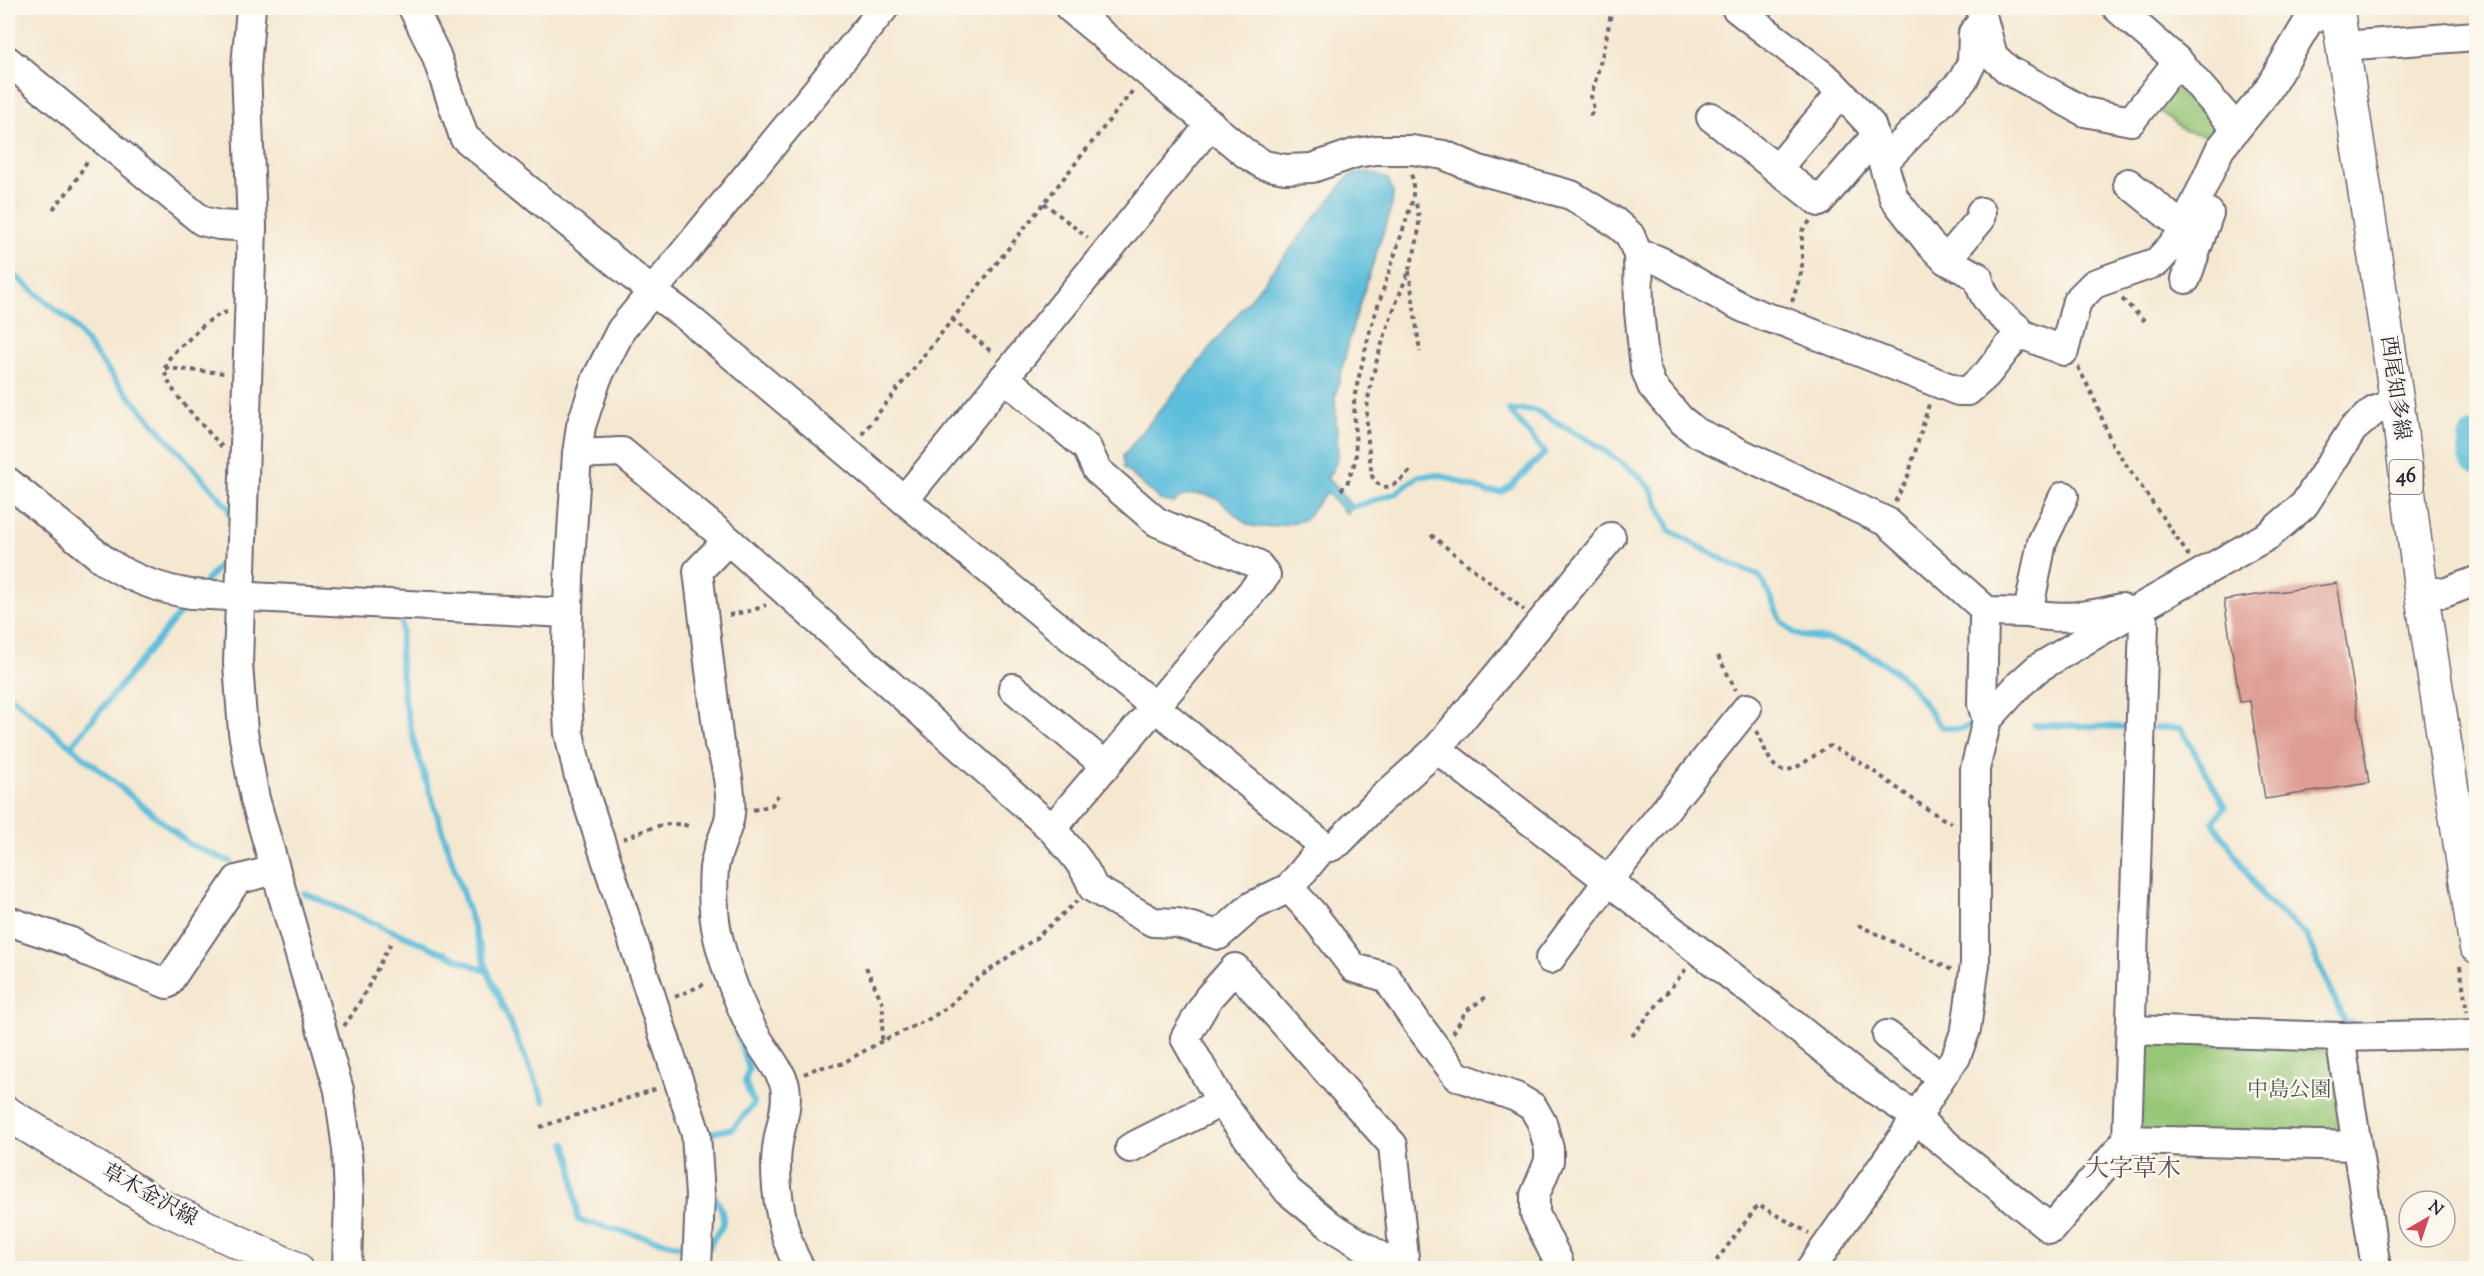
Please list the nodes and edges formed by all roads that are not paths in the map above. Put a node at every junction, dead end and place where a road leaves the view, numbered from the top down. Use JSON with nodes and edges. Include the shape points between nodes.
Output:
{"nodes":[{"id":1,"x":251,"y":8,"type":"edge"},
{"id":2,"x":413,"y":8,"type":"edge"},
{"id":3,"x":885,"y":8,"type":"edge"},
{"id":4,"x":1070,"y":8,"type":"edge"},
{"id":5,"x":1736,"y":8,"type":"edge"},
{"id":6,"x":2117,"y":8,"type":"edge"},
{"id":7,"x":2337,"y":10,"type":"edge"},
{"id":8,"x":1982,"y":14,"type":"edge"},
{"id":9,"x":2476,"y":36,"type":"edge"},
{"id":10,"x":2342,"y":46,"type":"junction"},
{"id":11,"x":8,"y":61,"type":"edge"},
{"id":12,"x":2178,"y":61,"type":"junction"},
{"id":13,"x":1841,"y":93,"type":"junction"},
{"id":14,"x":1711,"y":117,"type":"dead end"},
{"id":15,"x":1211,"y":124,"type":"junction"},
{"id":16,"x":2236,"y":128,"type":"junction"},
{"id":17,"x":1880,"y":150,"type":"junction"},
{"id":18,"x":1777,"y":169,"type":"junction"},
{"id":19,"x":2211,"y":170,"type":"junction"},
{"id":20,"x":2128,"y":183,"type":"dead end"},
{"id":21,"x":1981,"y":212,"type":"dead end"},
{"id":22,"x":252,"y":227,"type":"junction"},
{"id":23,"x":2184,"y":228,"type":"junction"},
{"id":24,"x":1638,"y":255,"type":"junction"},
{"id":25,"x":1946,"y":260,"type":"junction"},
{"id":26,"x":2186,"y":279,"type":"dead end"},
{"id":27,"x":651,"y":291,"type":"junction"},
{"id":28,"x":2019,"y":333,"type":"junction"},
{"id":29,"x":1008,"y":373,"type":"junction"},
{"id":30,"x":2397,"y":402,"type":"junction"},
{"id":31,"x":577,"y":454,"type":"junction"},
{"id":32,"x":8,"y":482,"type":"edge"},
{"id":33,"x":2064,"y":496,"type":"dead end"},
{"id":34,"x":904,"y":500,"type":"junction"},
{"id":35,"x":1611,"y":537,"type":"dead end"},
{"id":36,"x":728,"y":540,"type":"junction"},
{"id":37,"x":2476,"y":581,"type":"edge"},
{"id":38,"x":2421,"y":590,"type":"junction"},
{"id":39,"x":241,"y":597,"type":"junction"},
{"id":40,"x":2133,"y":611,"type":"junction"},
{"id":41,"x":1988,"y":612,"type":"junction"},
{"id":42,"x":568,"y":613,"type":"junction"},
{"id":43,"x":2028,"y":613,"type":"junction"},
{"id":44,"x":1013,"y":688,"type":"dead end"},
{"id":45,"x":1156,"y":707,"type":"junction"},
{"id":46,"x":1747,"y":708,"type":"road end"},
{"id":47,"x":1987,"y":720,"type":"junction"},
{"id":48,"x":1437,"y":749,"type":"junction"},
{"id":49,"x":1106,"y":766,"type":"junction"},
{"id":50,"x":1052,"y":829,"type":"junction"},
{"id":51,"x":1324,"y":846,"type":"junction"},
{"id":52,"x":274,"y":870,"type":"junction"},
{"id":53,"x":1608,"y":881,"type":"junction"},
{"id":54,"x":1289,"y":888,"type":"junction"},
{"id":55,"x":8,"y":921,"type":"edge"},
{"id":56,"x":2476,"y":946,"type":"edge"},
{"id":57,"x":1550,"y":959,"type":"dead end"},
{"id":58,"x":2131,"y":1030,"type":"junction"},
{"id":59,"x":1887,"y":1035,"type":"dead end"},
{"id":60,"x":2476,"y":1035,"type":"edge"},
{"id":61,"x":2340,"y":1037,"type":"junction"},
{"id":62,"x":1941,"y":1077,"type":"junction"},
{"id":63,"x":1221,"y":1102,"type":"junction"},
{"id":64,"x":8,"y":1114,"type":"edge"},
{"id":65,"x":1917,"y":1118,"type":"junction"},
{"id":66,"x":2127,"y":1140,"type":"junction"},
{"id":67,"x":2356,"y":1146,"type":"junction"},
{"id":68,"x":1130,"y":1148,"type":"dead end"},
{"id":69,"x":294,"y":1269,"type":"edge"},
{"id":70,"x":347,"y":1269,"type":"edge"},
{"id":71,"x":697,"y":1269,"type":"edge"},
{"id":72,"x":800,"y":1269,"type":"edge"},
{"id":73,"x":1399,"y":1269,"type":"edge"},
{"id":74,"x":1405,"y":1269,"type":"edge"},
{"id":75,"x":1555,"y":1269,"type":"edge"},
{"id":76,"x":1811,"y":1269,"type":"edge"},
{"id":77,"x":2376,"y":1269,"type":"edge"}],
"edges":[{"from":1,"to":22,"type":"street","via":[[246,67]]},
{"from":2,"to":27,"type":"street","via":[[436,55],[464,137]]},
{"from":3,"to":27,"type":"street"},
{"from":4,"to":15,"type":"street"},
{"from":5,"to":13,"type":"street"},
{"from":6,"to":12,"type":"street"},
{"from":7,"to":10,"type":"main road","name":"西尾知多線","number":"46"},
{"from":7,"to":16,"type":"street","via":[[2308,22],[2267,92]]},
{"from":8,"to":12,"type":"street","via":[[1993,56],[2008,70],[2085,112],[2131,121]]},
{"from":8,"to":17,"type":"street","via":[[1973,33],[1972,62],[1963,80]]},
{"from":9,"to":10,"type":"street"},
{"from":10,"to":30,"type":"main road","name":"西尾知多線","number":"46"},
{"from":11,"to":22,"type":"street","via":[[202,221]]},
{"from":12,"to":16,"type":"street"},
{"from":13,"to":17,"type":"street","via":[[1872,125]]},
{"from":13,"to":18,"type":"street"},
{"from":14,"to":18,"type":"street"},
{"from":15,"to":24,"type":"street","via":[[1264,165],[1285,169],[1312,168],[1376,150],[1444,155],[1479,170],[1571,195],[1630,235]]},
{"from":15,"to":29,"type":"street"},
{"from":16,"to":19,"type":"street","via":[[2220,149]]},
{"from":17,"to":18,"type":"street","via":[[1819,202]]},
{"from":17,"to":25,"type":"street","via":[[1894,198]]},
{"from":19,"to":23,"type":"street"},
{"from":19,"to":26,"type":"street","via":[[2215,172],[2213,198]]},
{"from":20,"to":23,"type":"street"},
{"from":21,"to":25,"type":"street","via":[[1980,220]]},
{"from":22,"to":39,"type":"street"},
{"from":23,"to":28,"type":"street","via":[[2157,262],[2094,284],[2077,301],[2064,351]]},
{"from":24,"to":28,"type":"street","via":[[1652,256],[1766,318],[1958,391],[1968,391],[1987,374]]},
{"from":24,"to":41,"type":"street","via":[[1638,311],[1645,368],[1663,401],[1696,432],[1884,520]]},
{"from":25,"to":28,"type":"street","via":[[1978,277],[1981,294]]},
{"from":27,"to":31,"type":"street","via":[[621,330],[597,378],[581,426]]},
{"from":27,"to":34,"type":"street","via":[[687,316]]},
{"from":29,"to":34,"type":"street"},
{"from":29,"to":45,"type":"street","via":[[1087,448],[1097,470],[1157,522],[1257,564],[1266,575]]},
{"from":30,"to":38,"type":"main road","name":"西尾知多線","number":"46"},
{"from":30,"to":40,"type":"street","via":[[2373,411],[2353,429],[2304,505],[2269,535]]},
{"from":31,"to":36,"type":"street","via":[[622,452]]},
{"from":31,"to":42,"type":"street"},
{"from":32,"to":39,"type":"street","via":[[122,572],[166,590]]},
{"from":33,"to":43,"type":"street","via":[[2042,542]]},
{"from":34,"to":45,"type":"street"},
{"from":35,"to":48,"type":"street"},
{"from":36,"to":50,"type":"street"},
{"from":36,"to":72,"type":"street","via":[[698,571],[730,813],[714,867],[714,911],[729,973],[752,1030],[785,1085],[775,1173],[789,1245]]},
{"from":37,"to":38,"type":"street","via":[[2444,593]]},
{"from":38,"to":56,"type":"main road","name":"西尾知多線","number":"46"},
{"from":39,"to":42,"type":"street"},
{"from":39,"to":52,"type":"street","via":[[238,664],[243,732]]},
{"from":40,"to":43,"type":"street","via":[[2121,608],[2065,618]]},
{"from":40,"to":47,"type":"street","via":[[2038,668]]},
{"from":40,"to":58,"type":"street","via":[[2144,624]]},
{"from":41,"to":43,"type":"street"},
{"from":41,"to":47,"type":"street","via":[[1984,619],[1982,704]]},
{"from":42,"to":71,"type":"street","via":[[569,732],[578,773],[696,1134]]},
{"from":44,"to":49,"type":"street"},
{"from":45,"to":49,"type":"street"},
{"from":45,"to":51,"type":"street"},
{"from":46,"to":53,"type":"street"},
{"from":47,"to":62,"type":"street","via":[[1976,769],[1973,977],[1966,1029],[1956,1057]]},
{"from":48,"to":51,"type":"street","via":[[1339,842]]},
{"from":48,"to":53,"type":"street"},
{"from":49,"to":50,"type":"street"},
{"from":50,"to":54,"type":"street","via":[[1093,888],[1153,922],[1178,923],[1219,935],[1252,906]]},
{"from":51,"to":54,"type":"street"},
{"from":52,"to":55,"type":"street","via":[[237,880],[166,984],[71,942]]},
{"from":52,"to":70,"type":"street","via":[[339,1090],[347,1149]]},
{"from":53,"to":57,"type":"street"},
{"from":53,"to":65,"type":"street"},
{"from":54,"to":75,"type":"street","via":[[1354,968],[1386,977],[1457,1076],[1533,1107],[1549,1149],[1549,1161],[1535,1195],[1535,1214],[1557,1261]]},
{"from":58,"to":61,"type":"street"},
{"from":58,"to":66,"type":"street"},
{"from":59,"to":62,"type":"street"},
{"from":60,"to":61,"type":"street"},
{"from":61,"to":67,"type":"street"},
{"from":62,"to":65,"type":"street"},
{"from":63,"to":68,"type":"street"},
{"from":63,"to":73,"type":"street","via":[[1288,1191],[1331,1226]]},
{"from":63,"to":74,"type":"street","via":[[1185,1038],[1209,997],[1235,968],[1393,1144]]},
{"from":64,"to":69,"type":"main road","name":"草木金沢線","via":[[158,1205]]},
{"from":65,"to":66,"type":"street","via":[[2051,1229]]},
{"from":65,"to":76,"type":"street"},
{"from":66,"to":67,"type":"street"},
{"from":67,"to":77,"type":"street"}]}
